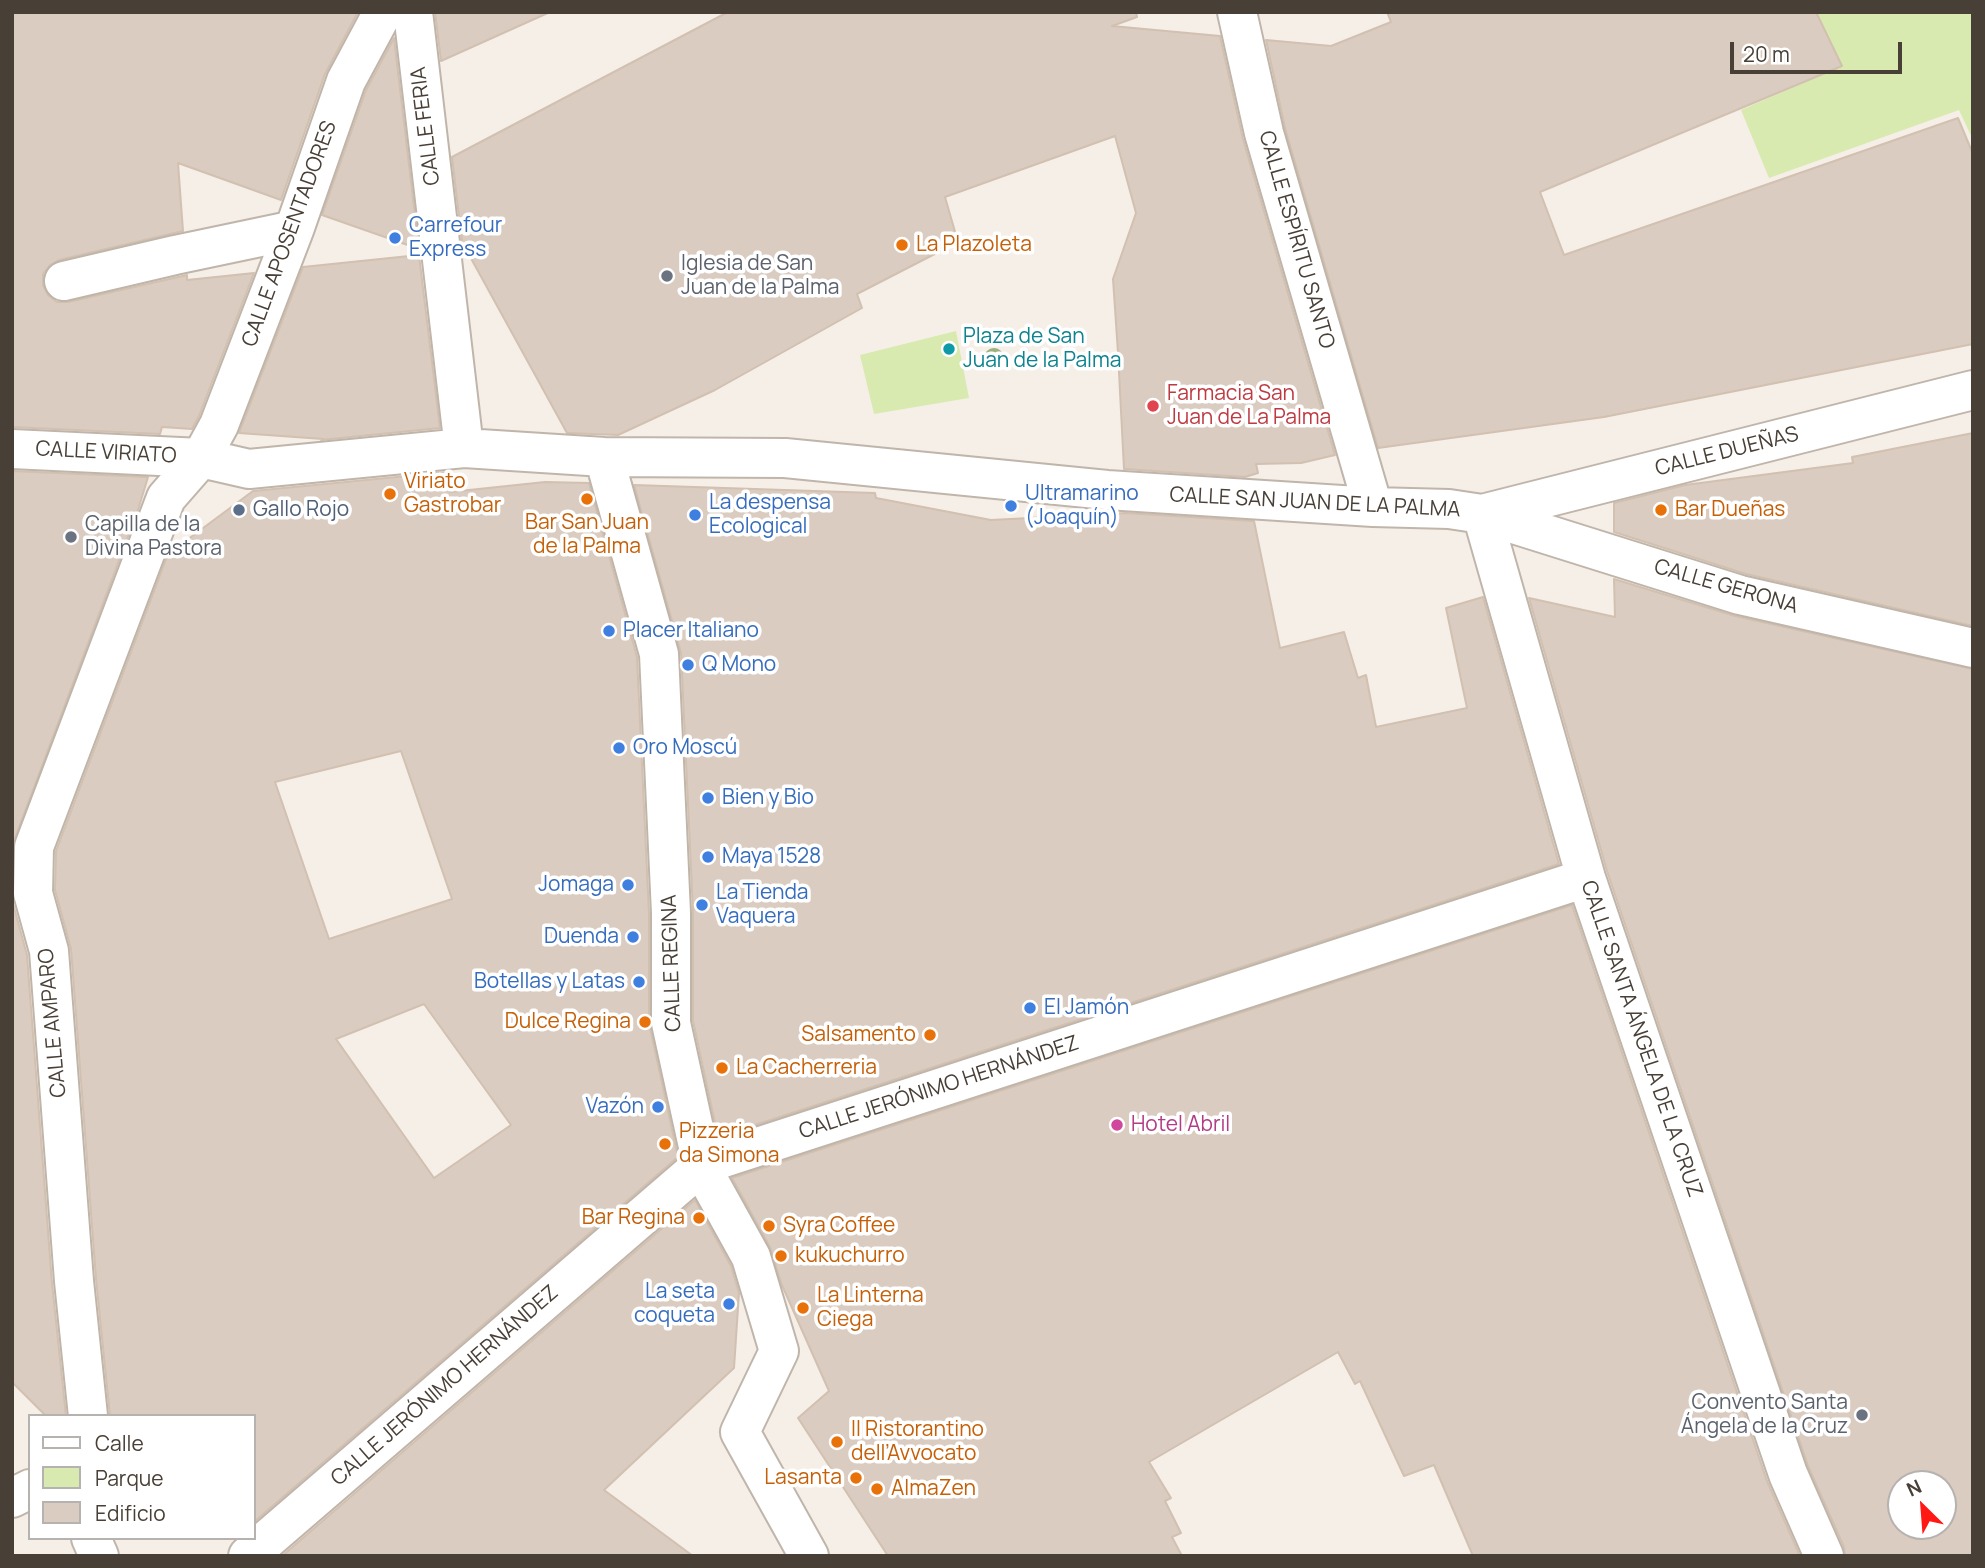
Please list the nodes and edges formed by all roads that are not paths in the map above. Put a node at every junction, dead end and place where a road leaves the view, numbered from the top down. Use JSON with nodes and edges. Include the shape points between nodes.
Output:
{"nodes":[{"id":1,"x":383,"y":12,"type":"edge"},
{"id":2,"x":413,"y":12,"type":"edge"},
{"id":3,"x":1237,"y":12,"type":"edge"},
{"id":4,"x":294,"y":230,"type":"junction"},
{"id":5,"x":64,"y":281,"type":"dead end"},
{"id":6,"x":1973,"y":390,"type":"edge"},
{"id":7,"x":464,"y":448,"type":"junction"},
{"id":8,"x":12,"y":449,"type":"edge"},
{"id":9,"x":604,"y":457,"type":"junction"},
{"id":10,"x":201,"y":458,"type":"junction"},
{"id":11,"x":1373,"y":507,"type":"junction"},
{"id":12,"x":1482,"y":514,"type":"junction"},
{"id":13,"x":1973,"y":648,"type":"edge"},
{"id":14,"x":12,"y":858,"type":"edge"},
{"id":15,"x":1586,"y":878,"type":"junction"},
{"id":16,"x":22,"y":898,"type":"edge"},
{"id":17,"x":702,"y":1165,"type":"junction"},
{"id":18,"x":88,"y":1414,"type":"edge"},
{"id":19,"x":28,"y":1489,"type":"edge"},
{"id":20,"x":12,"y":1498,"type":"edge"},
{"id":21,"x":92,"y":1540,"type":"edge"},
{"id":22,"x":99,"y":1556,"type":"edge"},
{"id":23,"x":248,"y":1556,"type":"edge"},
{"id":24,"x":809,"y":1556,"type":"edge"},
{"id":25,"x":1824,"y":1556,"type":"edge"}],
"edges":[{"from":1,"to":4,"type":"street","name":"CALLE APOSENTADORES","via":[[346,81]]},
{"from":2,"to":7,"type":"street","name":"CALLE FERIA"},
{"from":3,"to":11,"type":"street","name":"CALLE ESPÍRITU SANTO","via":[[1264,133]]},
{"from":4,"to":5,"type":"street"},
{"from":4,"to":10,"type":"street","name":"CALLE APOSENTADORES","via":[[219,425]]},
{"from":6,"to":12,"type":"street","name":"CALLE DUEÑAS"},
{"from":7,"to":9,"type":"street","name":"CALLE SAN JUAN DE LA PALMA"},
{"from":7,"to":10,"type":"street","name":"CALLE VIRIATO","via":[[248,469]]},
{"from":8,"to":10,"type":"street","name":"CALLE VIRIATO"},
{"from":9,"to":11,"type":"street","name":"CALLE SAN JUAN DE LA PALMA","via":[[785,458],[1107,491]]},
{"from":9,"to":17,"type":"street","name":"CALLE REGINA","via":[[659,654],[671,913],[671,1023]]},
{"from":10,"to":16,"type":"street","name":"CALLE AMPARO","via":[[166,498],[34,847]]},
{"from":11,"to":12,"type":"street","name":"CALLE SAN JUAN DE LA PALMA"},
{"from":12,"to":13,"type":"street","name":"CALLE GERONA","via":[[1740,594]]},
{"from":12,"to":15,"type":"street","name":"CALLE SANTA ÁNGELA DE LA CRUZ"},
{"from":14,"to":16,"type":"street"},
{"from":15,"to":17,"type":"street","name":"CALLE JERÓNIMO HERNÁNDEZ"},
{"from":15,"to":25,"type":"street","name":"CALLE SANTA ÁNGELA DE LA CRUZ","via":[[1788,1474]]},
{"from":16,"to":18,"type":"street","name":"CALLE AMPARO","via":[[48,951]]},
{"from":17,"to":23,"type":"street","name":"CALLE JERÓNIMO HERNÁNDEZ"},
{"from":17,"to":24,"type":"street","name":"CALLE REGINA","via":[[751,1257],[779,1351],[740,1432]]},
{"from":19,"to":20,"type":"street"},
{"from":21,"to":22,"type":"street"}]}
